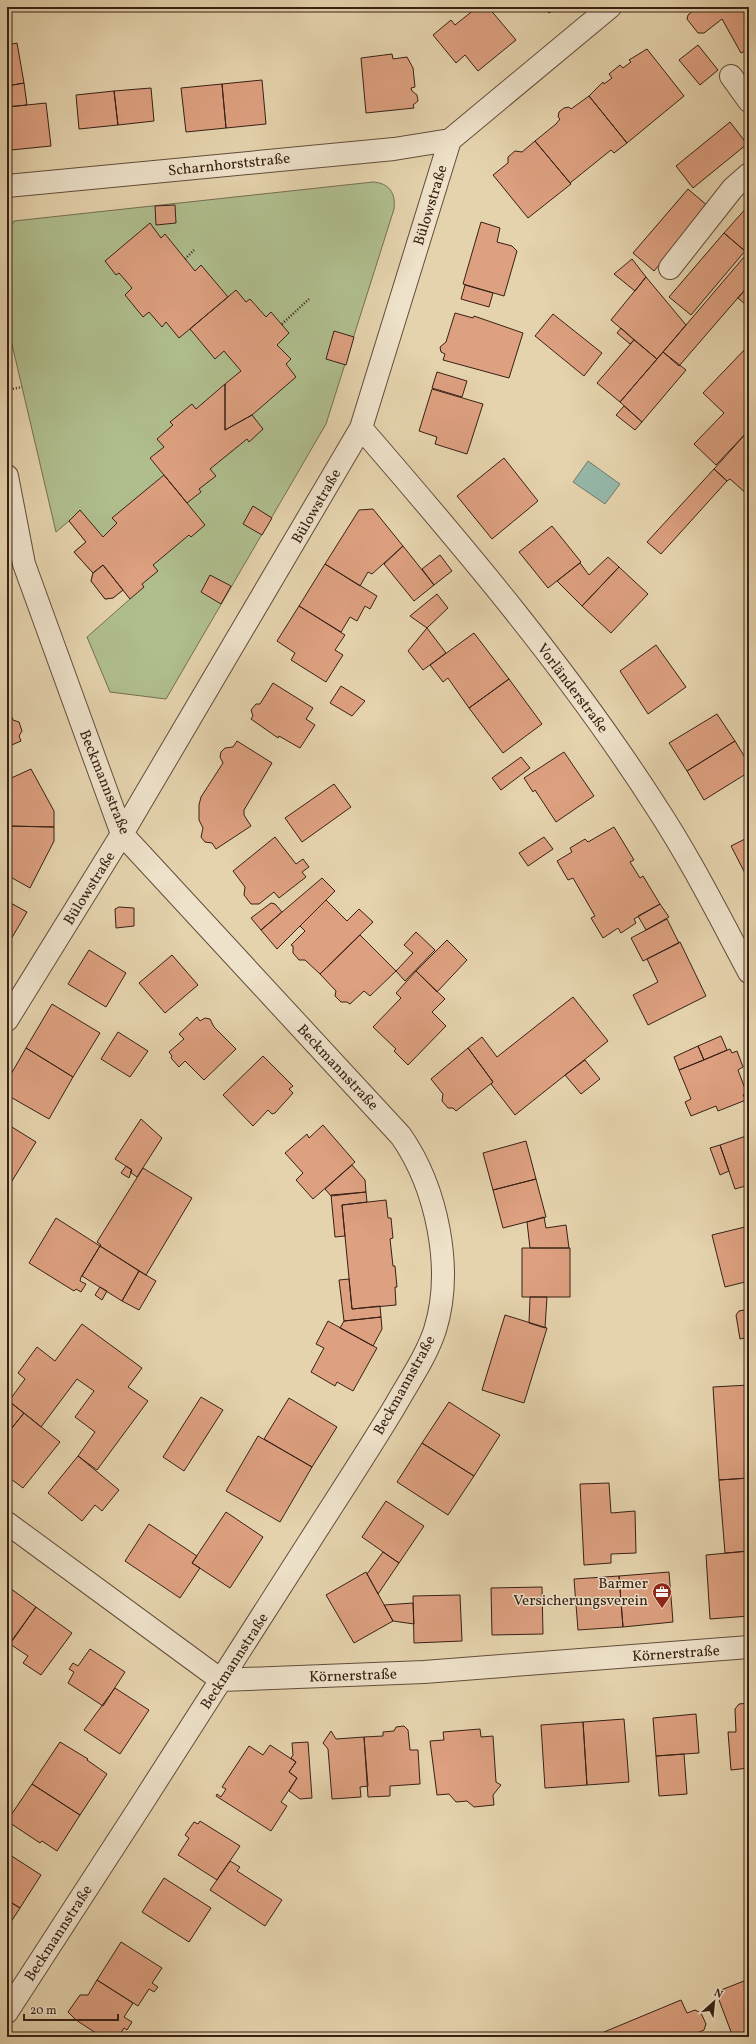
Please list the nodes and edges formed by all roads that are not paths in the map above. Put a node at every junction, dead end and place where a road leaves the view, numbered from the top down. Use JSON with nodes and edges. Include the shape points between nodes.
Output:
{"nodes":[{"id":1,"x":610,"y":7,"type":"edge"},
{"id":2,"x":731,"y":76,"type":"dead end"},
{"id":3,"x":749,"y":101,"type":"edge"},
{"id":4,"x":450,"y":140,"type":"junction"},
{"id":5,"x":749,"y":174,"type":"edge"},
{"id":6,"x":7,"y":186,"type":"edge"},
{"id":7,"x":670,"y":268,"type":"dead end"},
{"id":8,"x":361,"y":428,"type":"junction"},
{"id":9,"x":7,"y":476,"type":"edge"},
{"id":10,"x":122,"y":834,"type":"junction"},
{"id":11,"x":749,"y":972,"type":"edge"},
{"id":12,"x":7,"y":1020,"type":"edge"},
{"id":13,"x":7,"y":1523,"type":"edge"},
{"id":14,"x":749,"y":1647,"type":"edge"},
{"id":15,"x":221,"y":1680,"type":"junction"},
{"id":16,"x":7,"y":2012,"type":"edge"}],
"edges":[{"from":1,"to":4,"type":"street"},
{"from":2,"to":3,"type":"street"},
{"from":4,"to":6,"type":"street","name":"Scharnhorststraße","via":[[394,149]]},
{"from":4,"to":8,"type":"street","name":"Bülowstraße"},
{"from":5,"to":7,"type":"street","via":[[733,188]]},
{"from":8,"to":10,"type":"street","name":"Bülowstraße"},
{"from":8,"to":11,"type":"street","name":"Vorländerstraße","via":[[416,490],[568,680],[614,742],[683,849]]},
{"from":9,"to":10,"type":"street","name":"Beckmannstraße","via":[[24,564]]},
{"from":10,"to":12,"type":"street","name":"Bülowstraße"},
{"from":10,"to":15,"type":"street","name":"Beckmannstraße","via":[[401,1136],[413,1154],[430,1192],[443,1266],[439,1312],[426,1352],[378,1434]]},
{"from":13,"to":15,"type":"street"},
{"from":14,"to":15,"type":"street","name":"Körnerstraße","via":[[424,1672]]},
{"from":15,"to":16,"type":"street","name":"Beckmannstraße"}]}
